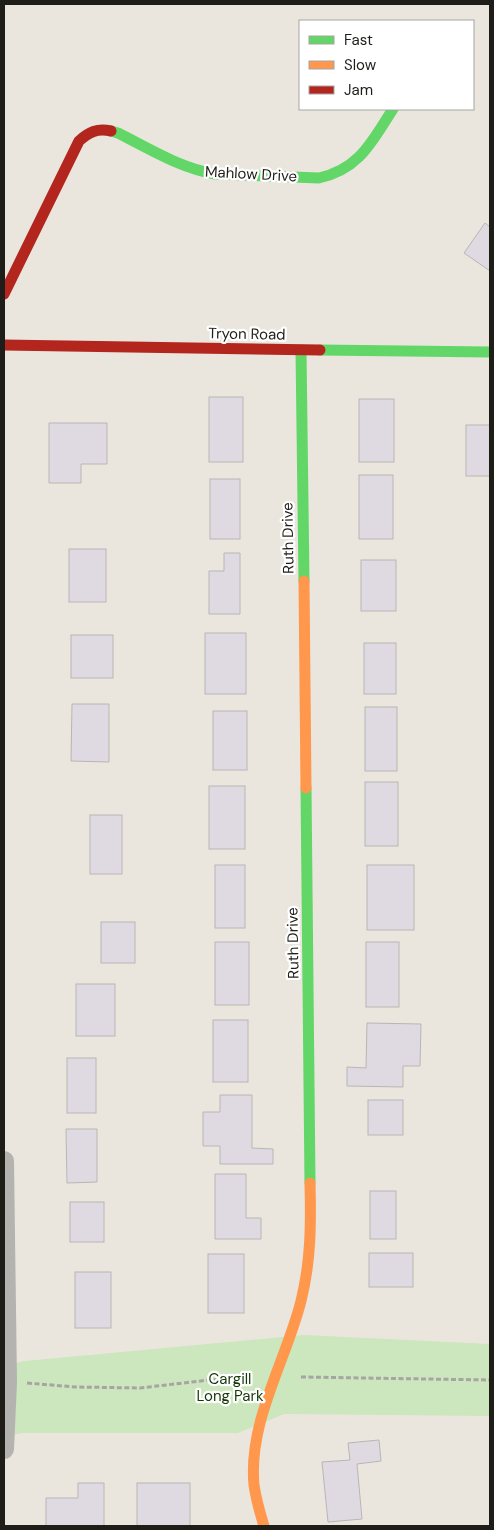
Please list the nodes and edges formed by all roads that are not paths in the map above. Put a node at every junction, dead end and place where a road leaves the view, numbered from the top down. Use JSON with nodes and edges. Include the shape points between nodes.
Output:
{"nodes":[{"id":1,"x":392,"y":110,"type":"edge"},
{"id":2,"x":4,"y":294,"type":"edge"},
{"id":3,"x":4,"y":345,"type":"edge"},
{"id":4,"x":301,"y":350,"type":"junction"},
{"id":5,"x":490,"y":352,"type":"edge"},
{"id":6,"x":4,"y":1161,"type":"edge"},
{"id":7,"x":4,"y":1449,"type":"edge"},
{"id":8,"x":264,"y":1526,"type":"edge"}],
"edges":[{"from":1,"to":2,"type":"street","name":"Mahlow Drive","via":[[358,160],[333,177],[215,174],[176,162],[118,133],[97,130],[88,134],[79,141]]},
{"from":3,"to":4,"type":"street","name":"Tryon Road"},
{"from":4,"to":5,"type":"street","name":"Tryon Road"},
{"from":4,"to":8,"type":"street","name":"Ruth Drive","via":[[311,1242],[299,1311],[263,1412],[256,1442],[254,1483]]},
{"from":6,"to":7,"type":"street","via":[[7,1382]]}]}
